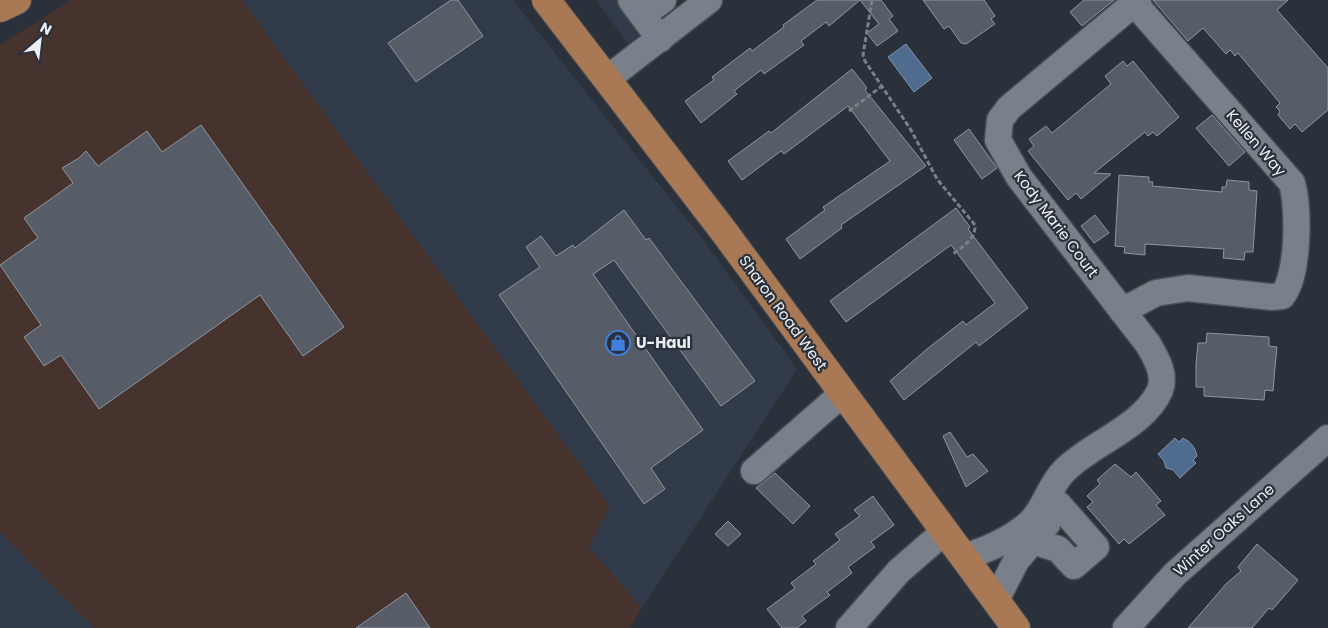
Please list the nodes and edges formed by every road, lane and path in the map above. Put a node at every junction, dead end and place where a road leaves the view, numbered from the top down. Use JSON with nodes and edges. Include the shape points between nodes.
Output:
{"nodes":[{"id":1,"x":4,"y":0,"type":"edge"},
{"id":2,"x":17,"y":0,"type":"edge"},
{"id":3,"x":546,"y":0,"type":"edge"},
{"id":4,"x":709,"y":0,"type":"edge"},
{"id":5,"x":872,"y":0,"type":"edge"},
{"id":6,"x":1137,"y":2,"type":"edge"},
{"id":7,"x":645,"y":5,"type":"edge"},
{"id":8,"x":0,"y":6,"type":"edge"},
{"id":9,"x":660,"y":39,"type":"junction"},
{"id":10,"x":607,"y":79,"type":"junction"},
{"id":11,"x":882,"y":86,"type":"junction"},
{"id":12,"x":850,"y":111,"type":"dead end"},
{"id":13,"x":953,"y":254,"type":"dead end"},
{"id":14,"x":1122,"y":311,"type":"junction"},
{"id":15,"x":842,"y":394,"type":"junction"},
{"id":16,"x":1328,"y":438,"type":"edge"},
{"id":17,"x":754,"y":471,"type":"dead end"},
{"id":18,"x":1060,"y":508,"type":"junction"},
{"id":19,"x":944,"y":532,"type":"junction"},
{"id":20,"x":1041,"y":537,"type":"junction"},
{"id":21,"x":964,"y":557,"type":"junction"},
{"id":22,"x":996,"y":600,"type":"junction"},
{"id":23,"x":849,"y":628,"type":"edge"},
{"id":24,"x":1016,"y":628,"type":"edge"},
{"id":25,"x":1126,"y":628,"type":"edge"}],
"edges":[{"from":1,"to":8,"type":"main road"},
{"from":2,"to":8,"type":"main road"},
{"from":3,"to":10,"type":"main road","name":"Sharon Road West"},
{"from":4,"to":9,"type":"street"},
{"from":5,"to":11,"type":"path","via":[[863,55]]},
{"from":6,"to":14,"type":"street","name":"Kody Marie Court","via":[[1008,108],[1000,120],[998,140],[1019,177]]},
{"from":6,"to":14,"type":"street","name":"Kellen Way","via":[[1292,183],[1295,195],[1295,266],[1282,296],[1188,288],[1156,293]]},
{"from":7,"to":9,"type":"street"},
{"from":9,"to":10,"type":"street"},
{"from":10,"to":15,"type":"main road","name":"Sharon Road West"},
{"from":11,"to":12,"type":"path"},
{"from":11,"to":13,"type":"path","via":[[937,179],[975,225],[972,238]]},
{"from":14,"to":18,"type":"street","name":"Kody Marie Court","via":[[1148,344],[1158,363],[1162,377],[1160,390],[1140,416],[1063,472]]},
{"from":15,"to":17,"type":"street"},
{"from":15,"to":19,"type":"main road","name":"Sharon Road West"},
{"from":16,"to":25,"type":"street","name":"Winter Oaks Lane","via":[[1175,574]]},
{"from":18,"to":20,"type":"street","name":"Kody Marie Court","via":[[1042,509]]},
{"from":18,"to":20,"type":"street","via":[[1096,547],[1074,566]]},
{"from":19,"to":21,"type":"main road","name":"Sharon Road West"},
{"from":19,"to":23,"type":"street","via":[[899,572]]},
{"from":20,"to":21,"type":"street","name":"Kody Marie Court","via":[[1012,537]]},
{"from":20,"to":22,"type":"street","name":"Kody Marie Court","via":[[1013,566]]},
{"from":21,"to":22,"type":"main road","name":"Sharon Road West"},
{"from":22,"to":24,"type":"main road","name":"Sharon Road West"}]}
